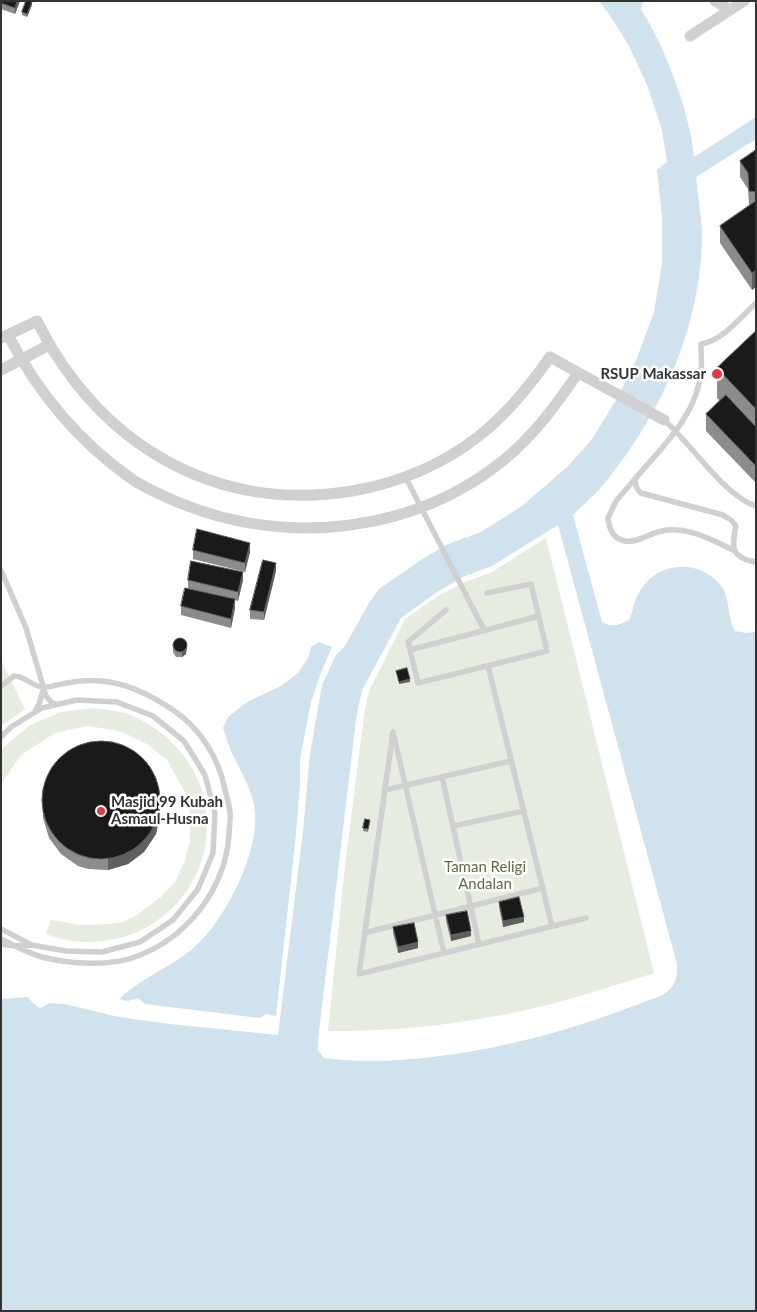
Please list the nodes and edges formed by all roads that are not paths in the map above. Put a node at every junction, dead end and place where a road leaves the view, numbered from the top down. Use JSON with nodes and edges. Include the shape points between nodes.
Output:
{"nodes":[{"id":1,"x":744,"y":1,"type":"edge"},
{"id":2,"x":717,"y":2,"type":"edge"},
{"id":3,"x":730,"y":10,"type":"junction"},
{"id":4,"x":690,"y":36,"type":"dead end"},
{"id":5,"x":756,"y":303,"type":"edge"},
{"id":6,"x":5,"y":336,"type":"edge"},
{"id":7,"x":49,"y":345,"type":"junction"},
{"id":8,"x":21,"y":360,"type":"junction"},
{"id":9,"x":1,"y":370,"type":"edge"},
{"id":10,"x":578,"y":373,"type":"junction"},
{"id":11,"x":664,"y":420,"type":"joint"},
{"id":12,"x":676,"y":430,"type":"junction"},
{"id":13,"x":406,"y":478,"type":"junction"},
{"id":14,"x":635,"y":478,"type":"junction"},
{"id":15,"x":756,"y":506,"type":"edge"},
{"id":16,"x":421,"y":508,"type":"junction"},
{"id":17,"x":735,"y":551,"type":"junction"},
{"id":18,"x":756,"y":562,"type":"edge"},
{"id":19,"x":1,"y":570,"type":"edge"},
{"id":20,"x":488,"y":594,"type":"dead end"},
{"id":21,"x":446,"y":610,"type":"dead end"},
{"id":22,"x":539,"y":616,"type":"junction"},
{"id":23,"x":484,"y":630,"type":"junction"},
{"id":24,"x":410,"y":650,"type":"junction"},
{"id":25,"x":488,"y":666,"type":"junction"},
{"id":26,"x":32,"y":684,"type":"junction"},
{"id":27,"x":54,"y":685,"type":"junction"},
{"id":28,"x":1,"y":686,"type":"edge"},
{"id":29,"x":43,"y":688,"type":"junction"},
{"id":30,"x":46,"y":696,"type":"junction"},
{"id":31,"x":39,"y":704,"type":"junction"},
{"id":32,"x":58,"y":704,"type":"junction"},
{"id":33,"x":33,"y":714,"type":"junction"},
{"id":34,"x":1,"y":737,"type":"edge"},
{"id":35,"x":511,"y":761,"type":"junction"},
{"id":36,"x":442,"y":777,"type":"junction"},
{"id":37,"x":406,"y":785,"type":"junction"},
{"id":38,"x":385,"y":790,"type":"junction"},
{"id":39,"x":524,"y":811,"type":"junction"},
{"id":40,"x":453,"y":826,"type":"junction"},
{"id":41,"x":543,"y":888,"type":"junction"},
{"id":42,"x":470,"y":906,"type":"junction"},
{"id":43,"x":436,"y":916,"type":"junction"},
{"id":44,"x":586,"y":918,"type":"dead end"},
{"id":45,"x":552,"y":926,"type":"junction"},
{"id":46,"x":1,"y":929,"type":"edge"},
{"id":47,"x":364,"y":934,"type":"junction"},
{"id":48,"x":1,"y":939,"type":"edge"},
{"id":49,"x":1,"y":944,"type":"edge"},
{"id":50,"x":479,"y":944,"type":"junction"},
{"id":51,"x":32,"y":945,"type":"junction"},
{"id":52,"x":14,"y":946,"type":"junction"},
{"id":53,"x":444,"y":953,"type":"junction"}],
"edges":[{"from":1,"to":3,"type":"street"},
{"from":2,"to":3,"type":"street"},
{"from":3,"to":4,"type":"street"},
{"from":5,"to":12,"type":"lane","via":[[710,343],[701,344],[701,372],[694,398]]},
{"from":6,"to":7,"type":"street","via":[[37,321]]},
{"from":6,"to":8,"type":"street"},
{"from":7,"to":8,"type":"street"},
{"from":7,"to":13,"type":"street","via":[[90,401],[118,428],[158,457],[197,476],[241,489],[289,496],[328,495]]},
{"from":8,"to":9,"type":"street"},
{"from":8,"to":16,"type":"street","via":[[70,426],[98,454],[131,478],[192,508],[264,526],[306,528],[363,523]]},
{"from":10,"to":11,"type":"street"},
{"from":10,"to":13,"type":"street","via":[[550,358],[527,389],[478,437],[445,459]]},
{"from":10,"to":16,"type":"street","via":[[552,411],[504,459],[453,493]]},
{"from":11,"to":12,"type":"lane"},
{"from":12,"to":14,"type":"lane"},
{"from":12,"to":15,"type":"lane","via":[[738,498]]},
{"from":13,"to":16,"type":"lane"},
{"from":14,"to":17,"type":"lane","via":[[636,488],[641,493],[731,520],[736,526],[732,540]]},
{"from":14,"to":17,"type":"lane","via":[[616,501],[608,518],[612,533],[617,537],[631,541],[659,531],[678,531],[697,534]]},
{"from":16,"to":23,"type":"lane"},
{"from":17,"to":18,"type":"lane"},
{"from":19,"to":29,"type":"lane","via":[[26,628]]},
{"from":20,"to":22,"type":"lane","via":[[531,584]]},
{"from":21,"to":24,"type":"lane","via":[[408,642]]},
{"from":22,"to":23,"type":"lane"},
{"from":22,"to":25,"type":"lane","via":[[547,650]]},
{"from":23,"to":24,"type":"lane"},
{"from":24,"to":25,"type":"lane","via":[[418,684]]},
{"from":25,"to":35,"type":"lane"},
{"from":26,"to":28,"type":"lane","via":[[21,676],[14,676]]},
{"from":26,"to":29,"type":"lane"},
{"from":26,"to":31,"type":"lane","via":[[39,696]]},
{"from":27,"to":29,"type":"lane"},
{"from":27,"to":30,"type":"lane"},
{"from":27,"to":52,"type":"lane","via":[[100,681],[125,685],[155,697],[182,716],[204,740],[222,775],[230,814],[228,849],[219,880],[197,916],[165,942],[132,958],[95,964],[46,958]]},
{"from":29,"to":30,"type":"lane"},
{"from":29,"to":31,"type":"lane"},
{"from":30,"to":32,"type":"lane"},
{"from":31,"to":33,"type":"lane"},
{"from":32,"to":33,"type":"lane"},
{"from":32,"to":51,"type":"lane","via":[[78,700],[117,702],[153,716],[184,741],[205,775],[215,813],[212,852],[198,890],[173,920],[140,942],[102,952],[66,951]]},
{"from":33,"to":34,"type":"lane"},
{"from":35,"to":36,"type":"lane"},
{"from":35,"to":39,"type":"lane"},
{"from":36,"to":37,"type":"lane"},
{"from":36,"to":40,"type":"lane"},
{"from":37,"to":38,"type":"lane"},
{"from":37,"to":38,"type":"lane","via":[[393,732]]},
{"from":37,"to":43,"type":"lane"},
{"from":38,"to":47,"type":"lane"},
{"from":39,"to":40,"type":"lane"},
{"from":39,"to":41,"type":"lane"},
{"from":40,"to":42,"type":"lane"},
{"from":41,"to":42,"type":"lane"},
{"from":41,"to":45,"type":"lane"},
{"from":42,"to":43,"type":"lane"},
{"from":42,"to":50,"type":"lane"},
{"from":43,"to":47,"type":"lane"},
{"from":43,"to":53,"type":"lane"},
{"from":44,"to":45,"type":"lane"},
{"from":45,"to":50,"type":"lane"},
{"from":46,"to":51,"type":"lane"},
{"from":47,"to":53,"type":"lane","via":[[359,974]]},
{"from":48,"to":52,"type":"lane"},
{"from":49,"to":52,"type":"lane"},
{"from":50,"to":53,"type":"lane"},
{"from":51,"to":52,"type":"lane"}]}
